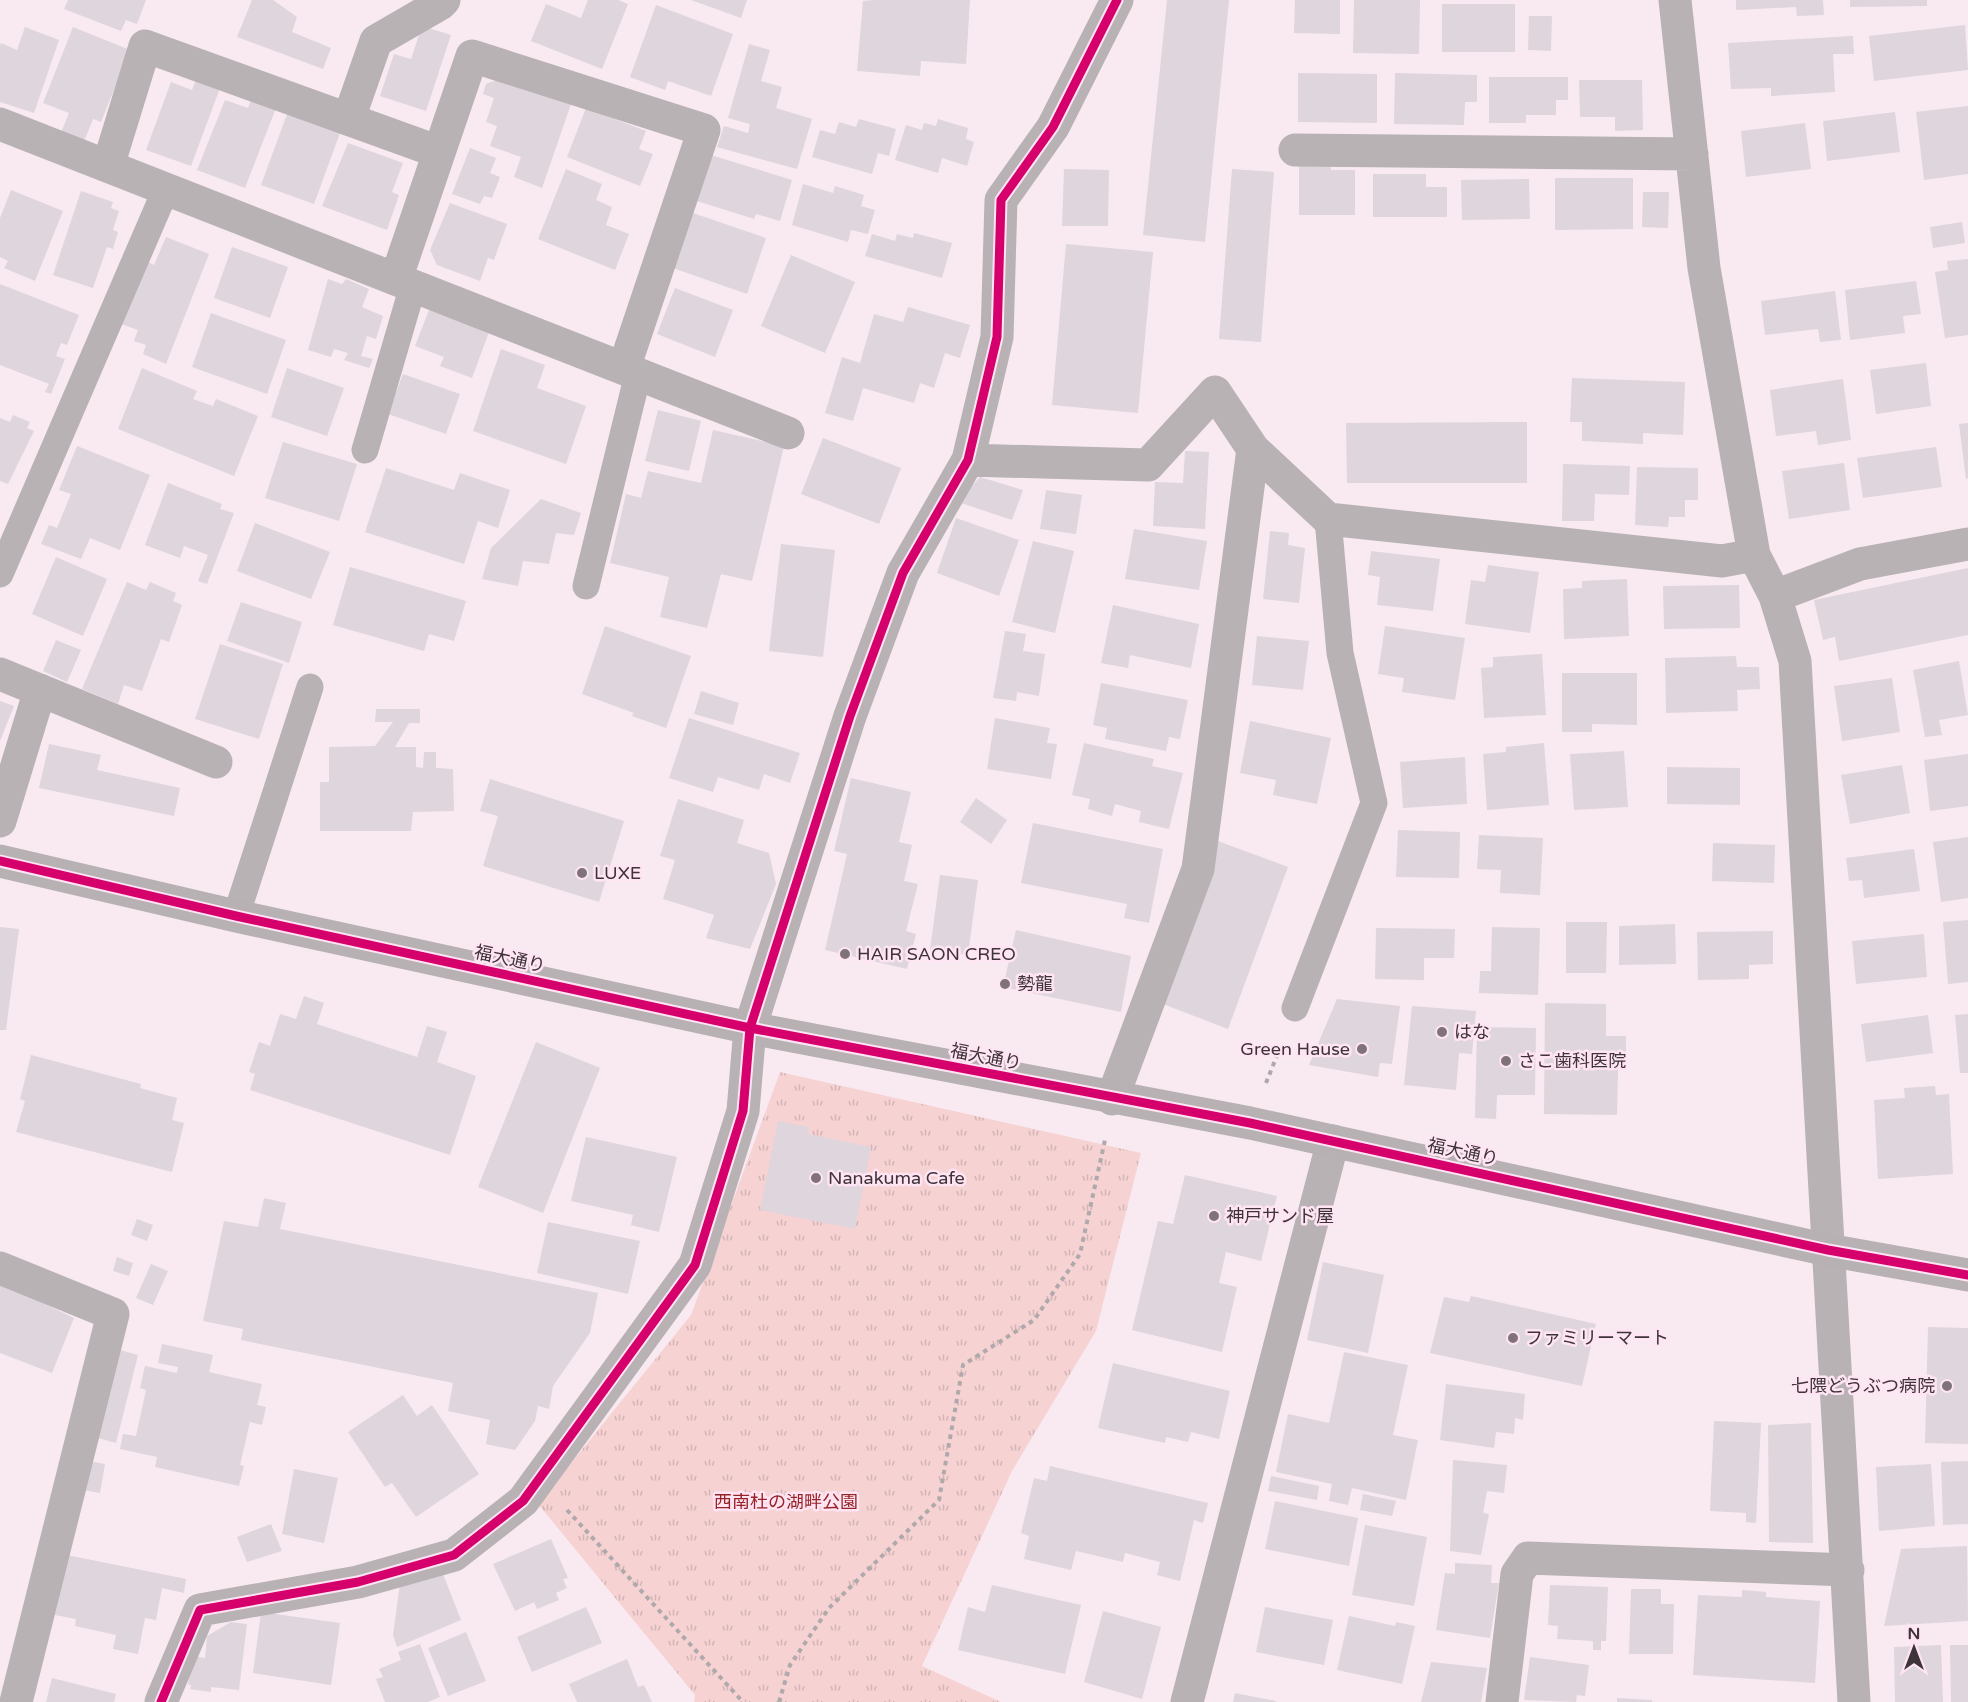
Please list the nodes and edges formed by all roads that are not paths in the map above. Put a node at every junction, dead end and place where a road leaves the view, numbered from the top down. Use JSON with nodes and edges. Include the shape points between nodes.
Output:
{"nodes":[{"id":1,"x":444,"y":0,"type":"edge"},
{"id":2,"x":1117,"y":0,"type":"edge"},
{"id":3,"x":1675,"y":0,"type":"edge"},
{"id":4,"x":349,"y":118,"type":"junction"},
{"id":5,"x":0,"y":124,"type":"edge"},
{"id":6,"x":1296,"y":150,"type":"dead end"},
{"id":7,"x":439,"y":152,"type":"junction"},
{"id":8,"x":1692,"y":153,"type":"junction"},
{"id":9,"x":108,"y":166,"type":"junction"},
{"id":10,"x":166,"y":189,"type":"junction"},
{"id":11,"x":405,"y":282,"type":"junction"},
{"id":12,"x":631,"y":371,"type":"junction"},
{"id":13,"x":788,"y":433,"type":"dead end"},
{"id":14,"x":1253,"y":449,"type":"junction"},
{"id":15,"x":365,"y":450,"type":"dead end"},
{"id":16,"x":968,"y":460,"type":"junction"},
{"id":17,"x":1328,"y":519,"type":"junction"},
{"id":18,"x":1968,"y":544,"type":"edge"},
{"id":19,"x":1754,"y":555,"type":"junction"},
{"id":20,"x":0,"y":574,"type":"edge"},
{"id":21,"x":586,"y":586,"type":"dead end"},
{"id":22,"x":1775,"y":596,"type":"junction"},
{"id":23,"x":0,"y":674,"type":"edge"},
{"id":24,"x":310,"y":687,"type":"dead end"},
{"id":25,"x":40,"y":690,"type":"junction"},
{"id":26,"x":216,"y":762,"type":"dead end"},
{"id":27,"x":0,"y":821,"type":"edge"},
{"id":28,"x":0,"y":861,"type":"edge"},
{"id":29,"x":236,"y":916,"type":"junction"},
{"id":30,"x":1295,"y":1008,"type":"road end"},
{"id":31,"x":750,"y":1028,"type":"junction"},
{"id":32,"x":1112,"y":1099,"type":"junction"},
{"id":33,"x":1333,"y":1141,"type":"junction"},
{"id":34,"x":1828,"y":1250,"type":"junction"},
{"id":35,"x":0,"y":1268,"type":"edge"},
{"id":36,"x":1968,"y":1275,"type":"edge"},
{"id":37,"x":1848,"y":1570,"type":"junction"},
{"id":38,"x":16,"y":1702,"type":"edge"},
{"id":39,"x":160,"y":1702,"type":"edge"},
{"id":40,"x":1187,"y":1702,"type":"edge"},
{"id":41,"x":1502,"y":1702,"type":"edge"},
{"id":42,"x":1854,"y":1702,"type":"edge"}],
"edges":[{"from":1,"to":4,"type":"street","via":[[376,41]]},
{"from":2,"to":16,"type":"street","via":[[1053,127],[1001,200],[998,337]]},
{"from":3,"to":8,"type":"street"},
{"from":4,"to":7,"type":"street"},
{"from":4,"to":9,"type":"street","via":[[145,46]]},
{"from":5,"to":9,"type":"street"},
{"from":6,"to":8,"type":"street"},
{"from":7,"to":11,"type":"street"},
{"from":7,"to":12,"type":"street","via":[[472,56],[704,130]]},
{"from":8,"to":19,"type":"street","via":[[1704,268]]},
{"from":9,"to":10,"type":"street"},
{"from":10,"to":11,"type":"street"},
{"from":10,"to":20,"type":"lane"},
{"from":11,"to":12,"type":"street"},
{"from":11,"to":15,"type":"lane"},
{"from":12,"to":13,"type":"street"},
{"from":12,"to":21,"type":"lane"},
{"from":14,"to":16,"type":"street","via":[[1215,392],[1148,465]]},
{"from":14,"to":17,"type":"street"},
{"from":14,"to":32,"type":"street","via":[[1198,870]]},
{"from":16,"to":31,"type":"street","via":[[903,573],[850,716]]},
{"from":17,"to":19,"type":"street","via":[[1722,561]]},
{"from":17,"to":30,"type":"lane","via":[[1340,653],[1374,803]]},
{"from":18,"to":22,"type":"street","via":[[1860,564]]},
{"from":19,"to":22,"type":"street"},
{"from":22,"to":34,"type":"street","via":[[1795,661]]},
{"from":23,"to":25,"type":"street"},
{"from":24,"to":29,"type":"lane"},
{"from":25,"to":26,"type":"street"},
{"from":25,"to":27,"type":"street"},
{"from":28,"to":29,"type":"street","name":"福大通り"},
{"from":29,"to":31,"type":"street","name":"福大通り"},
{"from":31,"to":32,"type":"street","name":"福大通り"},
{"from":31,"to":39,"type":"street","via":[[742,1111],[695,1265],[524,1501],[454,1555],[358,1582],[200,1610]]},
{"from":32,"to":33,"type":"street","name":"福大通り"},
{"from":33,"to":34,"type":"street","name":"福大通り"},
{"from":33,"to":40,"type":"street"},
{"from":34,"to":36,"type":"street","name":"福大通り"},
{"from":34,"to":37,"type":"street"},
{"from":35,"to":38,"type":"street","via":[[113,1314]]},
{"from":37,"to":41,"type":"street","via":[[1528,1558],[1517,1574]]},
{"from":37,"to":42,"type":"street"}]}
